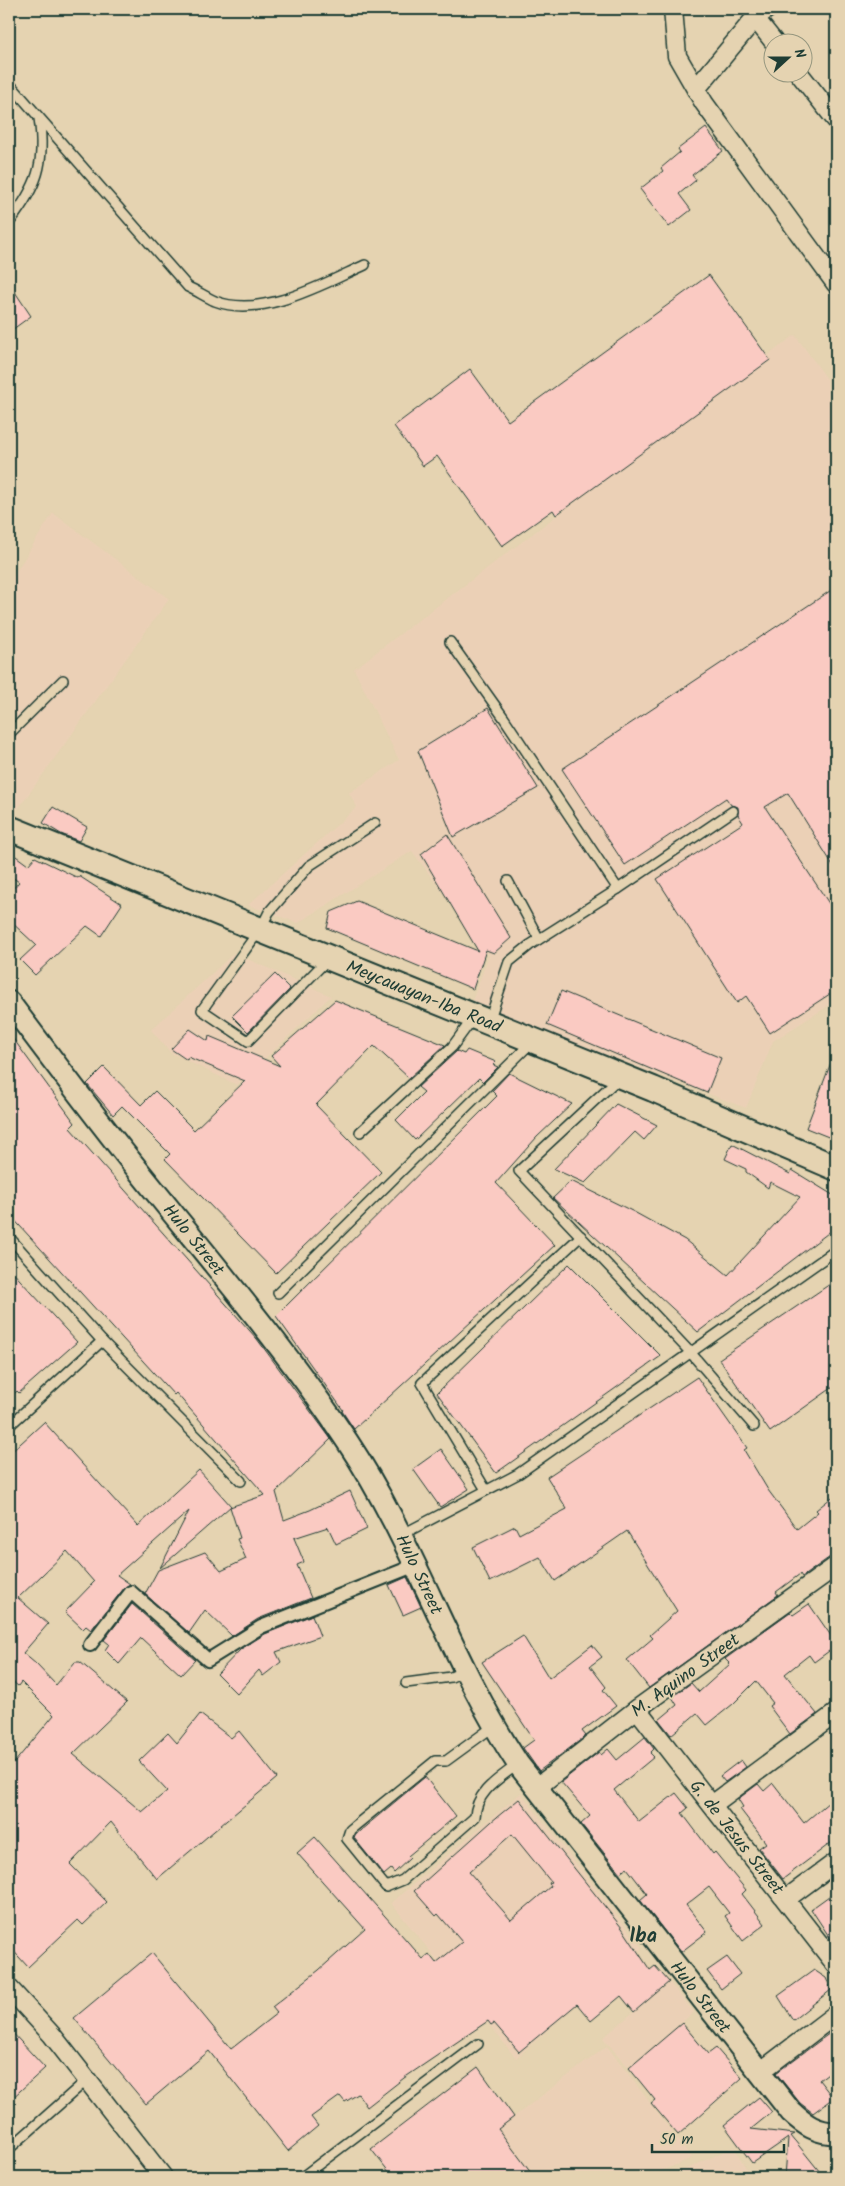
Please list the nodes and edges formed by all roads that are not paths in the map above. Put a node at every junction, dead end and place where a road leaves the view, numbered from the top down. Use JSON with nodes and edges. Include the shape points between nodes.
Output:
{"nodes":[{"id":1,"x":673,"y":9,"type":"edge"},
{"id":2,"x":761,"y":14,"type":"edge"},
{"id":3,"x":769,"y":32,"type":"edge"},
{"id":4,"x":806,"y":82,"type":"edge"},
{"id":5,"x":9,"y":83,"type":"edge"},
{"id":6,"x":696,"y":89,"type":"junction"},
{"id":7,"x":39,"y":118,"type":"junction"},
{"id":8,"x":836,"y":120,"type":"edge"},
{"id":9,"x":9,"y":223,"type":"edge"},
{"id":10,"x":365,"y":265,"type":"dead end"},
{"id":11,"x":836,"y":284,"type":"edge"},
{"id":12,"x":450,"y":642,"type":"dead end"},
{"id":13,"x":64,"y":680,"type":"dead end"},
{"id":14,"x":9,"y":734,"type":"edge"},
{"id":15,"x":733,"y":811,"type":"dead end"},
{"id":16,"x":375,"y":823,"type":"dead end"},
{"id":17,"x":9,"y":828,"type":"edge"},
{"id":18,"x":508,"y":881,"type":"dead end"},
{"id":19,"x":618,"y":888,"type":"junction"},
{"id":20,"x":261,"y":928,"type":"junction"},
{"id":21,"x":539,"y":939,"type":"junction"},
{"id":22,"x":330,"y":957,"type":"junction"},
{"id":23,"x":9,"y":1002,"type":"edge"},
{"id":24,"x":481,"y":1019,"type":"junction"},
{"id":25,"x":534,"y":1040,"type":"junction"},
{"id":26,"x":622,"y":1076,"type":"junction"},
{"id":27,"x":360,"y":1132,"type":"dead end"},
{"id":28,"x":836,"y":1168,"type":"edge"},
{"id":29,"x":581,"y":1236,"type":"junction"},
{"id":30,"x":9,"y":1237,"type":"edge"},
{"id":31,"x":832,"y":1253,"type":"dead end"},
{"id":32,"x":278,"y":1293,"type":"dead end"},
{"id":33,"x":102,"y":1341,"type":"junction"},
{"id":34,"x":690,"y":1352,"type":"junction"},
{"id":35,"x":9,"y":1426,"type":"edge"},
{"id":36,"x":754,"y":1426,"type":"dead end"},
{"id":37,"x":241,"y":1481,"type":"dead end"},
{"id":38,"x":486,"y":1490,"type":"junction"},
{"id":39,"x":401,"y":1535,"type":"junction"},
{"id":40,"x":416,"y":1565,"type":"junction"},
{"id":41,"x":836,"y":1566,"type":"edge"},
{"id":42,"x":90,"y":1645,"type":"dead end"},
{"id":43,"x":466,"y":1671,"type":"junction"},
{"id":44,"x":406,"y":1683,"type":"dead end"},
{"id":45,"x":637,"y":1709,"type":"junction"},
{"id":46,"x":836,"y":1713,"type":"edge"},
{"id":47,"x":494,"y":1725,"type":"junction"},
{"id":48,"x":518,"y":1764,"type":"junction"},
{"id":49,"x":536,"y":1788,"type":"junction"},
{"id":50,"x":712,"y":1805,"type":"junction"},
{"id":51,"x":836,"y":1862,"type":"edge"},
{"id":52,"x":786,"y":1899,"type":"junction"},
{"id":53,"x":836,"y":1965,"type":"edge"},
{"id":54,"x":9,"y":1988,"type":"edge"},
{"id":55,"x":836,"y":2014,"type":"edge"},
{"id":56,"x":478,"y":2044,"type":"dead end"},
{"id":57,"x":760,"y":2072,"type":"junction"},
{"id":58,"x":88,"y":2079,"type":"junction"},
{"id":59,"x":836,"y":2133,"type":"edge"},
{"id":60,"x":9,"y":2149,"type":"edge"},
{"id":61,"x":163,"y":2177,"type":"edge"},
{"id":62,"x":302,"y":2177,"type":"edge"}],
"edges":[{"from":1,"to":6,"type":"street","via":[[677,56]]},
{"from":2,"to":3,"type":"street"},
{"from":2,"to":6,"type":"street"},
{"from":4,"to":8,"type":"street"},
{"from":5,"to":7,"type":"lane"},
{"from":6,"to":11,"type":"street"},
{"from":7,"to":9,"type":"lane","via":[[43,141],[41,164],[27,199]]},
{"from":7,"to":10,"type":"lane","via":[[188,286],[217,301],[242,306],[266,304],[299,295]]},
{"from":12,"to":19,"type":"lane"},
{"from":13,"to":14,"type":"lane"},
{"from":15,"to":19,"type":"lane"},
{"from":16,"to":20,"type":"lane","via":[[309,866],[269,912]]},
{"from":17,"to":20,"type":"main road","name":"Meycauayan-Iba Road"},
{"from":18,"to":21,"type":"lane"},
{"from":19,"to":21,"type":"lane"},
{"from":20,"to":22,"type":"main road","name":"Meycauayan-Iba Road"},
{"from":20,"to":22,"type":"lane","via":[[202,1010],[248,1041]]},
{"from":21,"to":24,"type":"lane","via":[[510,962]]},
{"from":22,"to":24,"type":"main road","name":"Meycauayan-Iba Road"},
{"from":23,"to":39,"type":"street","name":"Hulo Street","via":[[117,1145],[271,1338],[347,1441]]},
{"from":24,"to":25,"type":"main road","name":"Meycauayan-Iba Road"},
{"from":24,"to":27,"type":"lane"},
{"from":25,"to":26,"type":"main road","name":"Meycauayan-Iba Road"},
{"from":25,"to":32,"type":"lane"},
{"from":26,"to":28,"type":"main road","name":"Meycauayan-Iba Road"},
{"from":26,"to":29,"type":"lane","via":[[519,1171]]},
{"from":29,"to":34,"type":"lane"},
{"from":29,"to":38,"type":"lane","via":[[422,1383]]},
{"from":30,"to":33,"type":"lane"},
{"from":31,"to":34,"type":"lane"},
{"from":33,"to":35,"type":"lane"},
{"from":33,"to":37,"type":"lane"},
{"from":34,"to":36,"type":"lane"},
{"from":34,"to":38,"type":"lane","via":[[518,1474]]},
{"from":38,"to":39,"type":"lane"},
{"from":39,"to":40,"type":"street","name":"Hulo Street"},
{"from":40,"to":42,"type":"street","via":[[261,1627],[208,1660],[131,1592]]},
{"from":40,"to":43,"type":"street","name":"Hulo Street"},
{"from":41,"to":45,"type":"street","name":"M. Aquino Street"},
{"from":43,"to":44,"type":"lane","via":[[451,1677]]},
{"from":43,"to":47,"type":"street","name":"Hulo Street"},
{"from":45,"to":49,"type":"street","name":"M. Aquino Street"},
{"from":45,"to":50,"type":"street","name":"G. de Jesus Street"},
{"from":46,"to":50,"type":"street"},
{"from":47,"to":48,"type":"street","name":"Hulo Street"},
{"from":47,"to":48,"type":"lane","via":[[446,1761],[434,1761],[350,1830],[347,1840],[386,1887],[394,1885],[475,1817],[481,1795]]},
{"from":48,"to":49,"type":"street","name":"Hulo Street"},
{"from":49,"to":57,"type":"street","name":"Hulo Street"},
{"from":50,"to":52,"type":"street","name":"G. de Jesus Street"},
{"from":51,"to":52,"type":"street"},
{"from":52,"to":53,"type":"street","name":"G. de Jesus Street"},
{"from":54,"to":58,"type":"street"},
{"from":55,"to":57,"type":"street"},
{"from":56,"to":62,"type":"lane"},
{"from":57,"to":59,"type":"street","name":"Hulo Street","via":[[802,2123],[815,2130]]},
{"from":58,"to":60,"type":"lane"},
{"from":58,"to":61,"type":"street"}]}
